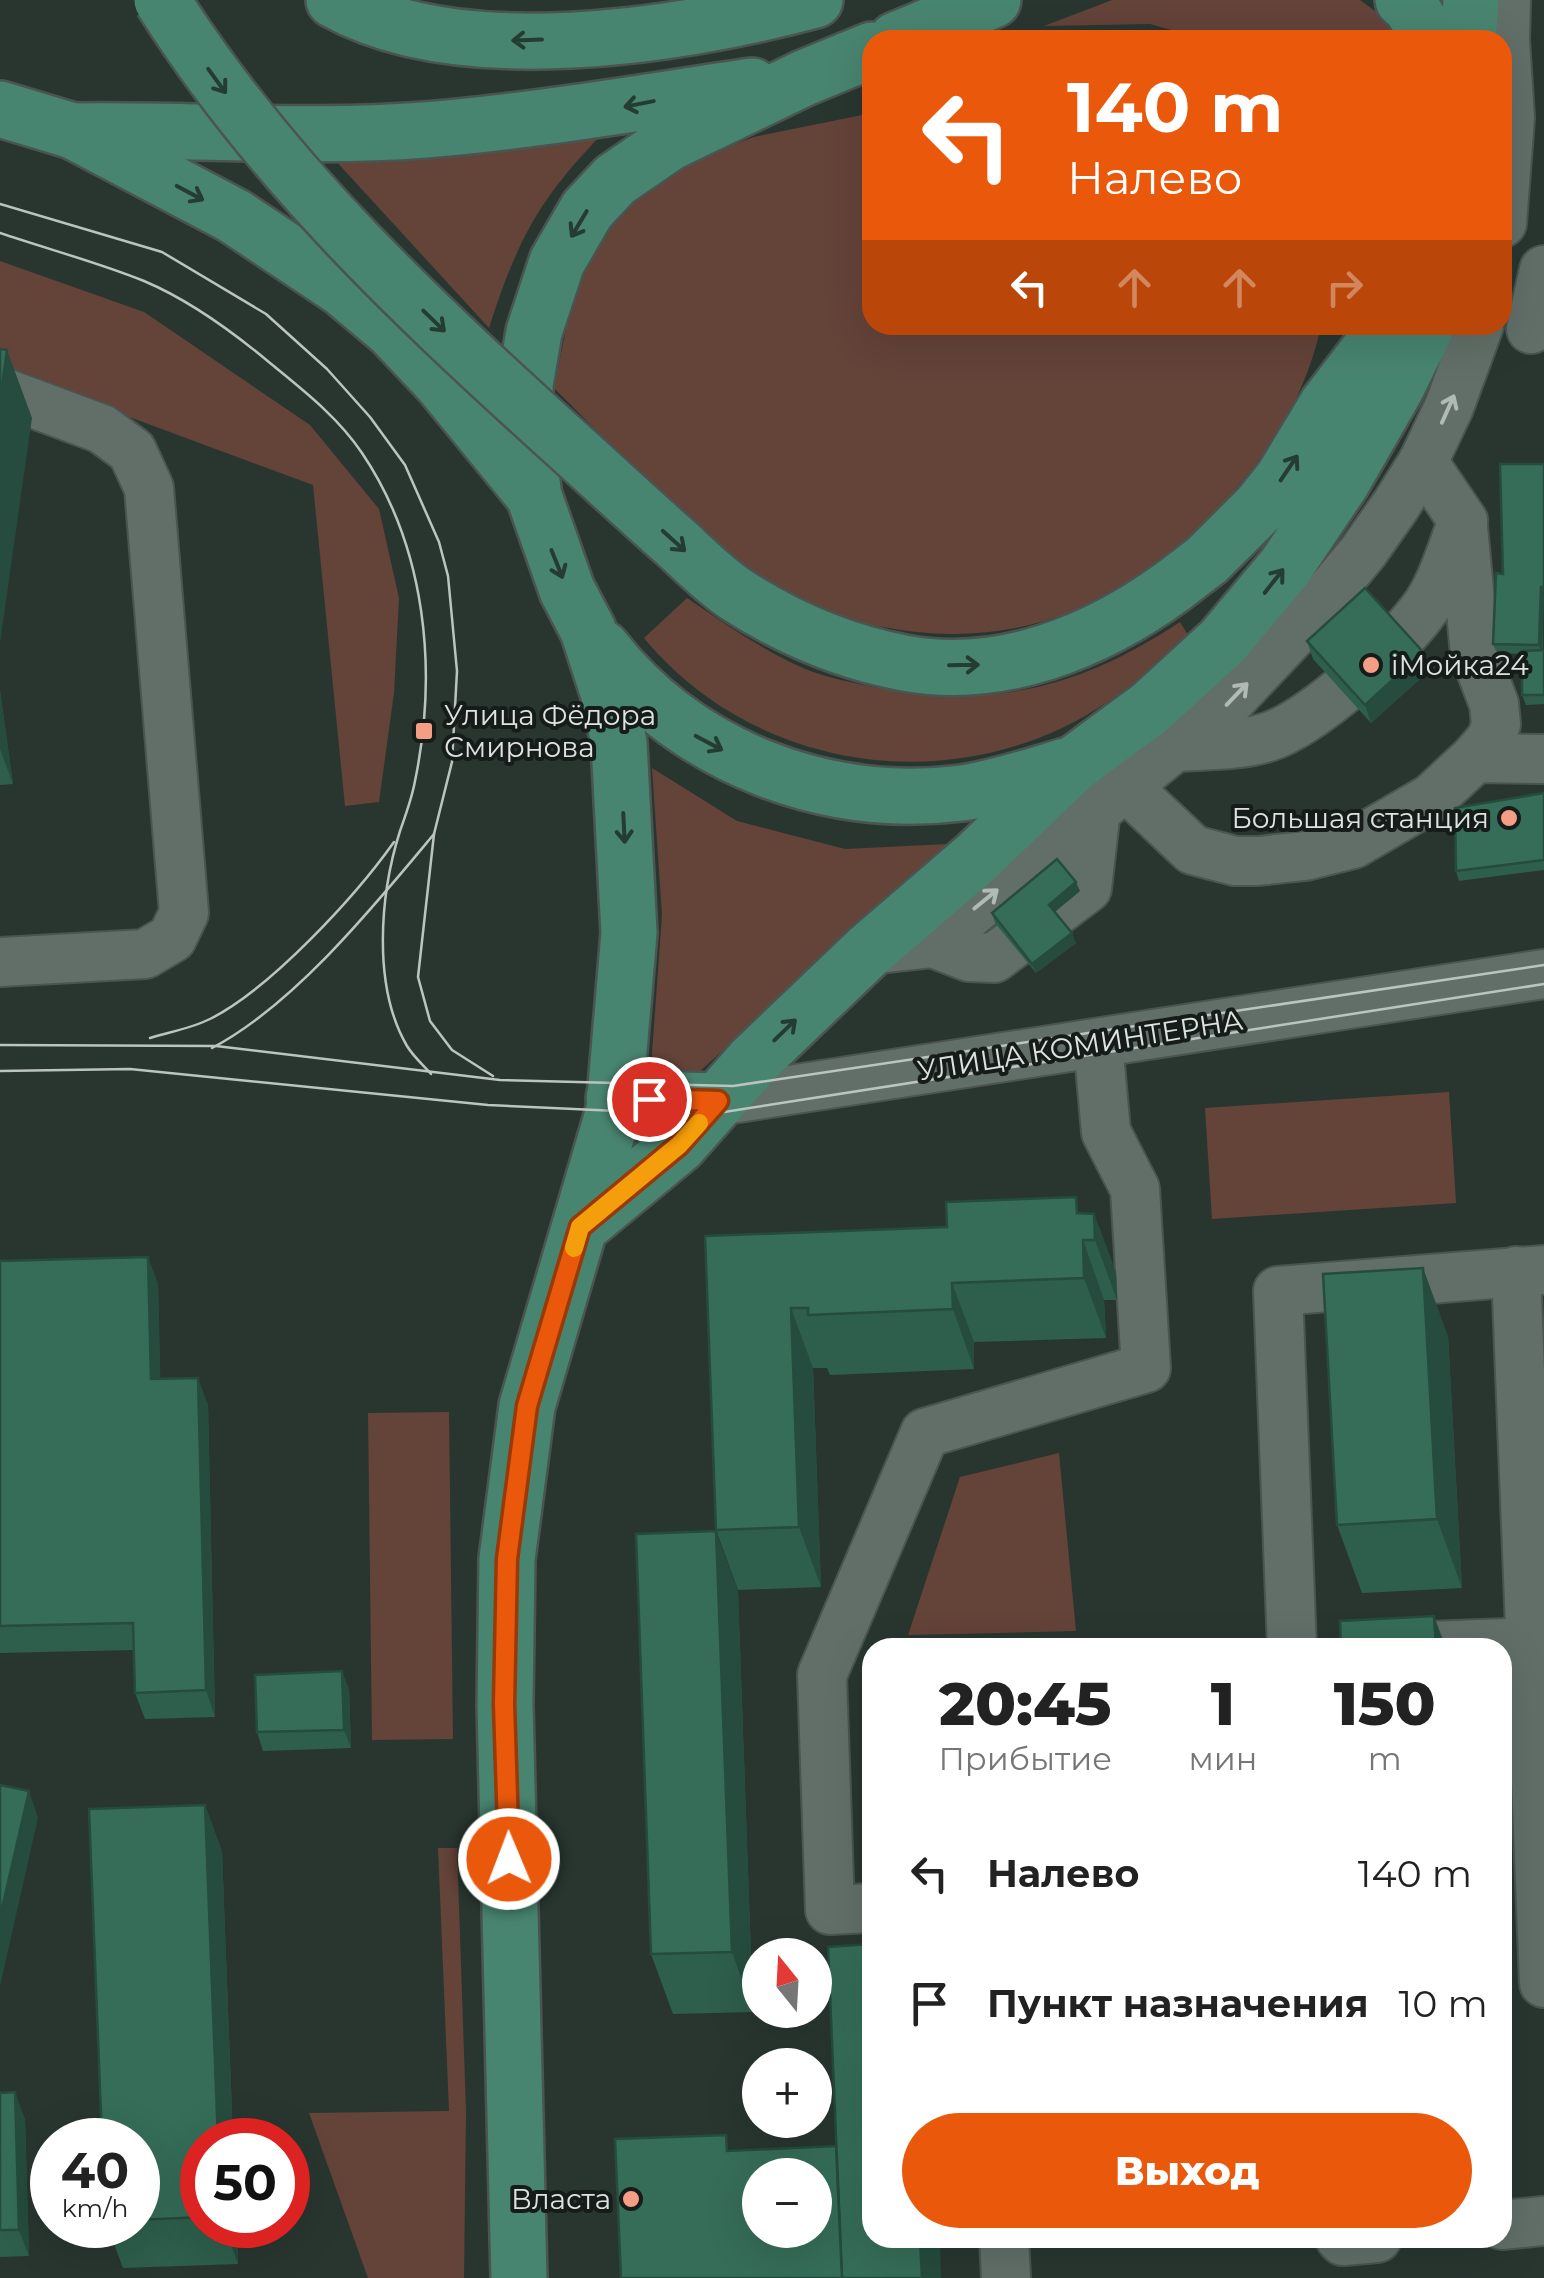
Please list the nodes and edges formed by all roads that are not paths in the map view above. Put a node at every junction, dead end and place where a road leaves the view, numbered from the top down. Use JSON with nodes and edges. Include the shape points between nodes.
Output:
{"nodes":[{"id":1,"x":162,"y":0,"type":"edge"},
{"id":2,"x":334,"y":0,"type":"edge"},
{"id":3,"x":815,"y":0,"type":"edge"},
{"id":4,"x":993,"y":0,"type":"edge"},
{"id":5,"x":1402,"y":0,"type":"edge"},
{"id":6,"x":1471,"y":0,"type":"edge"},
{"id":7,"x":1506,"y":0,"type":"edge"},
{"id":8,"x":920,"y":30,"type":"edge"},
{"id":9,"x":1425,"y":30,"type":"edge"},
{"id":10,"x":1469,"y":30,"type":"edge"},
{"id":11,"x":1505,"y":30,"type":"edge"},
{"id":12,"x":862,"y":54,"type":"edge"},
{"id":13,"x":804,"y":78,"type":"junction"},
{"id":14,"x":862,"y":83,"type":"edge"},
{"id":15,"x":0,"y":109,"type":"edge"},
{"id":16,"x":73,"y":131,"type":"junction"},
{"id":17,"x":1544,"y":270,"type":"edge"},
{"id":18,"x":1523,"y":329,"type":"edge"},
{"id":19,"x":1342,"y":335,"type":"edge"},
{"id":20,"x":1380,"y":335,"type":"edge"},
{"id":21,"x":1421,"y":335,"type":"edge"},
{"id":22,"x":1476,"y":335,"type":"edge"},
{"id":23,"x":0,"y":391,"type":"edge"},
{"id":24,"x":1327,"y":404,"type":"junction"},
{"id":25,"x":1423,"y":462,"type":"junction"},
{"id":26,"x":534,"y":496,"type":"junction"},
{"id":27,"x":1463,"y":521,"type":"junction"},
{"id":28,"x":588,"y":630,"type":"junction"},
{"id":29,"x":1177,"y":746,"type":"junction"},
{"id":30,"x":1475,"y":758,"type":"junction"},
{"id":31,"x":1544,"y":759,"type":"edge"},
{"id":32,"x":1098,"y":786,"type":"junction"},
{"id":33,"x":869,"y":950,"type":"junction"},
{"id":34,"x":0,"y":962,"type":"edge"},
{"id":35,"x":1544,"y":974,"type":"edge"},
{"id":36,"x":1098,"y":1043,"type":"junction"},
{"id":37,"x":614,"y":1098,"type":"junction"},
{"id":38,"x":718,"y":1101,"type":"junction"},
{"id":39,"x":580,"y":1227,"type":"junction"},
{"id":40,"x":1530,"y":1270,"type":"edge"},
{"id":41,"x":1292,"y":1638,"type":"edge"},
{"id":42,"x":1530,"y":1642,"type":"junction"},
{"id":43,"x":1512,"y":1643,"type":"edge"},
{"id":44,"x":1540,"y":1763,"type":"edge"},
{"id":45,"x":862,"y":1908,"type":"edge"},
{"id":46,"x":1544,"y":1983,"type":"edge"},
{"id":47,"x":1544,"y":2221,"type":"edge"},
{"id":48,"x":1512,"y":2224,"type":"edge"},
{"id":49,"x":1004,"y":2248,"type":"edge"},
{"id":50,"x":520,"y":2278,"type":"edge"},
{"id":51,"x":1006,"y":2278,"type":"edge"}],
"edges":[{"from":1,"to":24,"type":"main road","one_way":true,"bridge":true,"via":[[250,125],[336,224],[723,586],[830,643],[922,665],[977,665],[1090,638],[1173,586],[1260,508]]},
{"from":3,"to":2,"type":"main road","one_way":true,"via":[[694,26],[489,41],[362,15]]},
{"from":4,"to":8,"type":"main road"},
{"from":5,"to":9,"type":"main road"},
{"from":6,"to":10,"type":"main road"},
{"from":7,"to":11,"type":"street"},
{"from":12,"to":13,"type":"main road"},
{"from":13,"to":14,"type":"main road"},
{"from":13,"to":16,"type":"main road","one_way":true,"via":[[423,130]]},
{"from":13,"to":26,"type":"main road","one_way":true,"via":[[669,144],[615,180],[588,210],[557,262],[534,332],[525,384]]},
{"from":15,"to":16,"type":"main road"},
{"from":16,"to":26,"type":"main road","one_way":true,"via":[[234,216],[342,288],[442,383]]},
{"from":17,"to":18,"type":"street"},
{"from":19,"to":24,"type":"main road"},
{"from":20,"to":24,"type":"main road"},
{"from":32,"to":21,"type":"main road","one_way":true,"via":[[1150,708],[1223,641],[1284,567],[1342,482]]},
{"from":25,"to":22,"type":"street","one_way":true},
{"from":23,"to":34,"type":"street","via":[[102,429],[132,451],[149,488],[184,913],[172,938],[145,954]]},
{"from":25,"to":27,"type":"street"},
{"from":29,"to":25,"type":"street","one_way":true,"via":[[1310,617]]},
{"from":26,"to":28,"type":"main road","one_way":true,"via":[[560,574]]},
{"from":27,"to":29,"type":"street","via":[[1424,610],[1364,671],[1269,737]]},
{"from":27,"to":30,"type":"street","via":[[1475,654],[1496,724]]},
{"from":28,"to":32,"type":"main road","one_way":true,"via":[[652,704],[692,734],[782,775],[841,790],[936,795],[1017,781]]},
{"from":28,"to":37,"type":"main road","one_way":true,"via":[[619,743],[624,826],[629,933]]},
{"from":29,"to":32,"type":"street"},
{"from":30,"to":31,"type":"street"},
{"from":30,"to":32,"type":"street","via":[[1432,798],[1353,844],[1258,860],[1193,850]]},
{"from":32,"to":33,"type":"main road","via":[[977,856]]},
{"from":33,"to":32,"type":"street","one_way":true,"via":[[933,943]]},
{"from":38,"to":33,"type":"main road","one_way":true},
{"from":35,"to":36,"type":"street","name":"УЛИЦА КОМИНТЕРНА"},
{"from":36,"to":38,"type":"street","name":"УЛИЦА КОМИНТЕРНА"},
{"from":36,"to":45,"type":"street","via":[[1106,1132],[1135,1189],[1146,1368],[925,1433],[822,1675],[830,1910]]},
{"from":37,"to":38,"type":"main road","name":"УЛИЦА КОМИНТЕРНА"},
{"from":37,"to":39,"type":"main road"},
{"from":38,"to":39,"type":"main road","via":[[679,1145]]},
{"from":39,"to":50,"type":"main road","via":[[527,1406],[507,1559],[504,1704]]},
{"from":40,"to":41,"type":"street","via":[[1278,1290]]},
{"from":40,"to":42,"type":"street"},
{"from":42,"to":43,"type":"street"},
{"from":42,"to":44,"type":"street"},
{"from":44,"to":46,"type":"street"},
{"from":47,"to":48,"type":"street"},
{"from":49,"to":51,"type":"street"}]}
